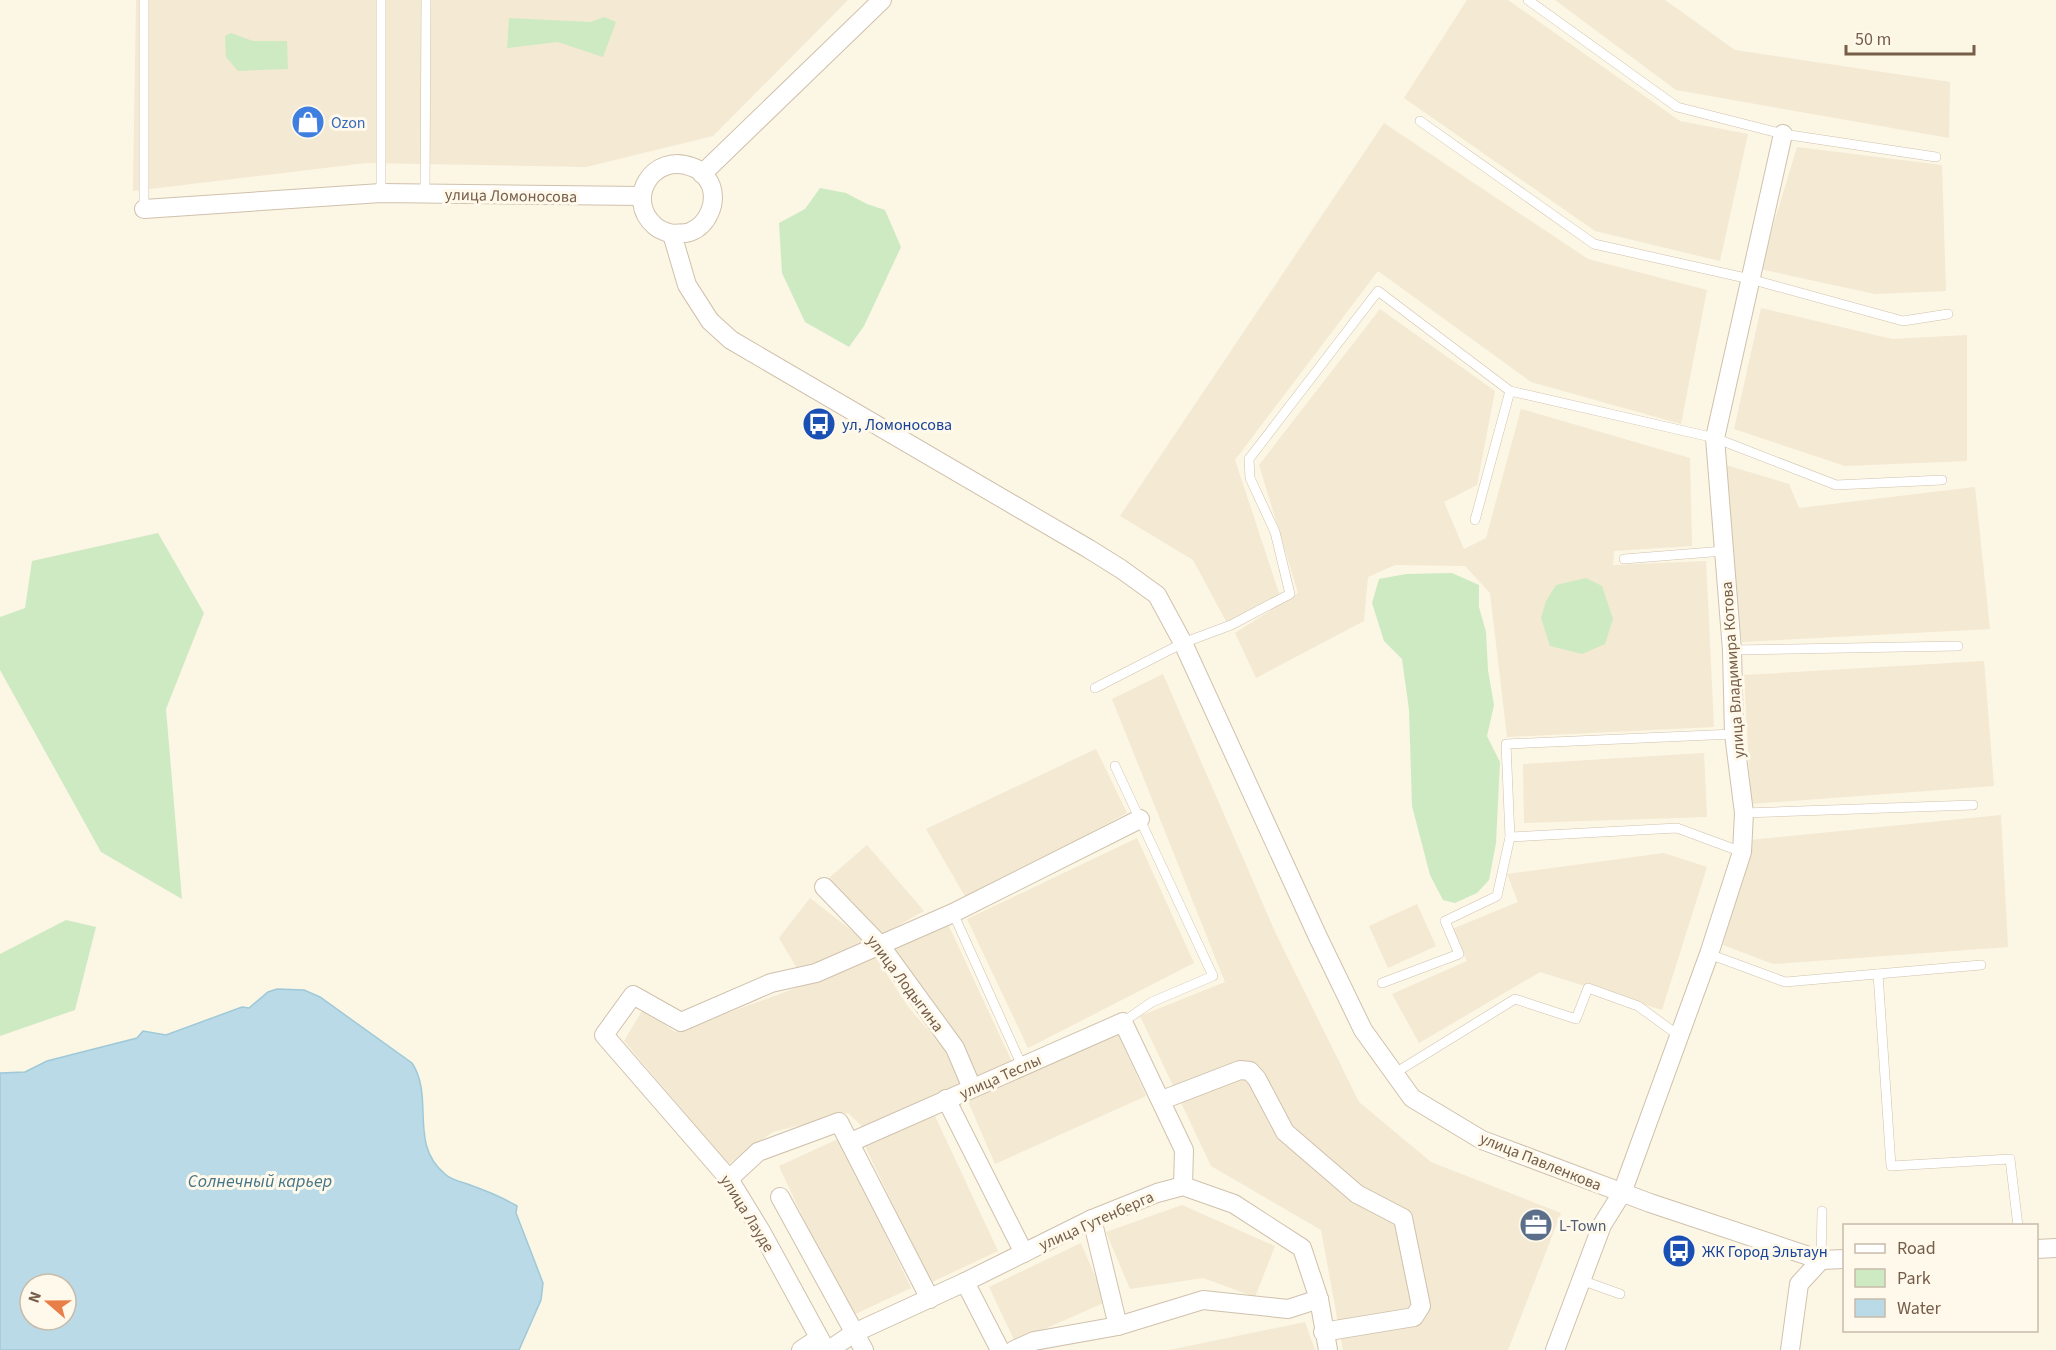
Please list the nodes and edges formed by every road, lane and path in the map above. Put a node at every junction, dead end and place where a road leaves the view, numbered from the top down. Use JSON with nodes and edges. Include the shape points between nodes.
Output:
{"nodes":[{"id":1,"x":144,"y":0,"type":"edge"},
{"id":2,"x":381,"y":0,"type":"edge"},
{"id":3,"x":426,"y":0,"type":"edge"},
{"id":4,"x":882,"y":0,"type":"edge"},
{"id":5,"x":1528,"y":0,"type":"edge"},
{"id":6,"x":1420,"y":121,"type":"dead end"},
{"id":7,"x":1783,"y":134,"type":"junction"},
{"id":8,"x":1936,"y":157,"type":"dead end"},
{"id":9,"x":702,"y":174,"type":"junction"},
{"id":10,"x":381,"y":193,"type":"junction"},
{"id":11,"x":425,"y":193,"type":"junction"},
{"id":12,"x":642,"y":196,"type":"junction"},
{"id":13,"x":144,"y":209,"type":"joint"},
{"id":14,"x":672,"y":234,"type":"junction"},
{"id":15,"x":1750,"y":279,"type":"junction"},
{"id":16,"x":1948,"y":314,"type":"dead end"},
{"id":17,"x":1510,"y":391,"type":"junction"},
{"id":18,"x":1715,"y":438,"type":"junction"},
{"id":19,"x":1942,"y":480,"type":"dead end"},
{"id":20,"x":1475,"y":520,"type":"dead end"},
{"id":21,"x":1724,"y":551,"type":"junction"},
{"id":22,"x":1624,"y":559,"type":"dead end"},
{"id":23,"x":1183,"y":643,"type":"junction"},
{"id":24,"x":1958,"y":646,"type":"dead end"},
{"id":25,"x":1731,"y":650,"type":"junction"},
{"id":26,"x":1095,"y":688,"type":"dead end"},
{"id":27,"x":1734,"y":734,"type":"junction"},
{"id":28,"x":1114,"y":766,"type":"dead end"},
{"id":29,"x":1973,"y":805,"type":"dead end"},
{"id":30,"x":1744,"y":813,"type":"junction"},
{"id":31,"x":1140,"y":819,"type":"junction"},
{"id":32,"x":1510,"y":837,"type":"junction"},
{"id":33,"x":1742,"y":852,"type":"junction"},
{"id":34,"x":824,"y":887,"type":"dead end"},
{"id":35,"x":953,"y":913,"type":"junction"},
{"id":36,"x":880,"y":945,"type":"junction"},
{"id":37,"x":1708,"y":954,"type":"junction"},
{"id":38,"x":1981,"y":965,"type":"dead end"},
{"id":39,"x":1878,"y":974,"type":"junction"},
{"id":40,"x":1382,"y":983,"type":"dead end"},
{"id":41,"x":1123,"y":1022,"type":"junction"},
{"id":42,"x":1678,"y":1035,"type":"junction"},
{"id":43,"x":1022,"y":1066,"type":"junction"},
{"id":44,"x":1395,"y":1073,"type":"junction"},
{"id":45,"x":972,"y":1088,"type":"junction"},
{"id":46,"x":946,"y":1099,"type":"junction"},
{"id":47,"x":1162,"y":1100,"type":"junction"},
{"id":48,"x":851,"y":1142,"type":"junction"},
{"id":49,"x":729,"y":1179,"type":"junction"},
{"id":50,"x":1183,"y":1186,"type":"junction"},
{"id":51,"x":1622,"y":1193,"type":"junction"},
{"id":52,"x":780,"y":1197,"type":"dead end"},
{"id":53,"x":1822,"y":1211,"type":"dead end"},
{"id":54,"x":1092,"y":1219,"type":"junction"},
{"id":55,"x":2018,"y":1224,"type":"edge"},
{"id":56,"x":2056,"y":1248,"type":"edge"},
{"id":57,"x":2038,"y":1249,"type":"edge"},
{"id":58,"x":1024,"y":1253,"type":"junction"},
{"id":59,"x":1843,"y":1259,"type":"edge"},
{"id":60,"x":1821,"y":1260,"type":"junction"},
{"id":61,"x":1581,"y":1280,"type":"junction"},
{"id":62,"x":965,"y":1282,"type":"junction"},
{"id":63,"x":1620,"y":1294,"type":"dead end"},
{"id":64,"x":930,"y":1299,"type":"junction"},
{"id":65,"x":1319,"y":1299,"type":"junction"},
{"id":66,"x":1118,"y":1326,"type":"junction"},
{"id":67,"x":1323,"y":1332,"type":"junction"},
{"id":68,"x":854,"y":1333,"type":"junction"},
{"id":69,"x":824,"y":1346,"type":"edge"},
{"id":70,"x":801,"y":1350,"type":"edge"},
{"id":71,"x":864,"y":1350,"type":"edge"},
{"id":72,"x":1000,"y":1350,"type":"edge"},
{"id":73,"x":1014,"y":1350,"type":"edge"},
{"id":74,"x":1328,"y":1350,"type":"edge"},
{"id":75,"x":1555,"y":1350,"type":"edge"},
{"id":76,"x":1791,"y":1350,"type":"edge"}],
"edges":[{"from":1,"to":13,"type":"lane"},
{"from":2,"to":10,"type":"lane"},
{"from":3,"to":11,"type":"lane"},
{"from":4,"to":9,"type":"street"},
{"from":5,"to":7,"type":"lane","via":[[1677,107]]},
{"from":6,"to":15,"type":"lane","via":[[1594,244]]},
{"from":7,"to":8,"type":"lane"},
{"from":7,"to":15,"type":"street","name":"улица Владимира Котова"},
{"from":9,"to":12,"type":"street","via":[[681,162],[662,166],[648,178]]},
{"from":9,"to":14,"type":"street","via":[[711,184],[713,203],[706,220],[690,232]]},
{"from":10,"to":11,"type":"street","name":"улица Ломоносова"},
{"from":10,"to":13,"type":"street","name":"улица Ломоносова"},
{"from":11,"to":12,"type":"street","name":"улица Ломоносова"},
{"from":12,"to":14,"type":"street","via":[[645,213],[656,227]]},
{"from":14,"to":23,"type":"street","name":"улица Павленкова","via":[[687,285],[710,321],[731,340],[1120,568],[1157,595]]},
{"from":15,"to":16,"type":"lane","via":[[1903,321]]},
{"from":15,"to":18,"type":"street","name":"улица Владимира Котова"},
{"from":17,"to":18,"type":"lane"},
{"from":17,"to":20,"type":"lane"},
{"from":17,"to":23,"type":"lane","via":[[1378,291],[1249,459],[1250,478],[1275,532],[1290,594],[1231,625]]},
{"from":18,"to":19,"type":"lane","via":[[1836,485]]},
{"from":18,"to":21,"type":"street","name":"улица Владимира Котова"},
{"from":21,"to":22,"type":"lane"},
{"from":21,"to":25,"type":"street","name":"улица Владимира Котова"},
{"from":23,"to":26,"type":"lane"},
{"from":23,"to":44,"type":"street","name":"улица Павленкова","via":[[1317,937],[1364,1030]]},
{"from":24,"to":25,"type":"lane"},
{"from":25,"to":27,"type":"street","name":"улица Владимира Котова"},
{"from":27,"to":30,"type":"street","name":"улица Владимира Котова"},
{"from":27,"to":32,"type":"lane","via":[[1506,744]]},
{"from":28,"to":31,"type":"lane"},
{"from":29,"to":30,"type":"lane"},
{"from":30,"to":33,"type":"street","name":"улица Владимира Котова"},
{"from":31,"to":35,"type":"street"},
{"from":31,"to":41,"type":"lane","via":[[1213,976],[1152,1002]]},
{"from":32,"to":33,"type":"lane","via":[[1677,828]]},
{"from":32,"to":40,"type":"lane","via":[[1497,896],[1445,921],[1459,954]]},
{"from":33,"to":37,"type":"street","name":"улица Владимира Котова"},
{"from":34,"to":36,"type":"street","name":"улица Лодыгина"},
{"from":35,"to":36,"type":"street"},
{"from":35,"to":43,"type":"lane"},
{"from":36,"to":45,"type":"street","name":"улица Лодыгина","via":[[955,1048]]},
{"from":36,"to":49,"type":"street","name":"улица Лауде","via":[[816,972],[771,983],[681,1022],[633,995],[604,1035]]},
{"from":37,"to":39,"type":"lane","via":[[1785,982]]},
{"from":37,"to":42,"type":"street","name":"улица Владимира Котова"},
{"from":38,"to":39,"type":"lane"},
{"from":39,"to":55,"type":"lane","via":[[1891,1166],[2010,1159]]},
{"from":41,"to":43,"type":"street","name":"улица Теслы"},
{"from":41,"to":47,"type":"street"},
{"from":42,"to":44,"type":"lane","via":[[1638,1006],[1588,988],[1576,1019],[1515,999]]},
{"from":42,"to":51,"type":"street","name":"улица Владимира Котова"},
{"from":43,"to":45,"type":"street","name":"улица Теслы"},
{"from":44,"to":51,"type":"street","name":"улица Павленкова","via":[[1412,1098],[1482,1140]]},
{"from":45,"to":46,"type":"street","name":"улица Теслы"},
{"from":46,"to":48,"type":"street","name":"улица Теслы"},
{"from":46,"to":58,"type":"street"},
{"from":47,"to":50,"type":"street","via":[[1184,1150]]},
{"from":47,"to":67,"type":"street","via":[[1240,1070],[1250,1071],[1285,1132],[1357,1194],[1403,1218],[1420,1306],[1414,1317]]},
{"from":48,"to":49,"type":"street","via":[[839,1122],[758,1152]]},
{"from":48,"to":64,"type":"street"},
{"from":49,"to":69,"type":"street","name":"улица Лауде"},
{"from":50,"to":54,"type":"street","name":"улица Гутенберга"},
{"from":50,"to":65,"type":"street","via":[[1234,1204],[1302,1248]]},
{"from":51,"to":60,"type":"street","name":"улица Павленкова"},
{"from":51,"to":61,"type":"street","name":"улица Владимира Котова","via":[[1602,1225]]},
{"from":52,"to":68,"type":"street"},
{"from":53,"to":60,"type":"lane"},
{"from":54,"to":58,"type":"street","name":"улица Гутенберга"},
{"from":54,"to":66,"type":"street"},
{"from":56,"to":57,"type":"street"},
{"from":58,"to":62,"type":"street","name":"улица Гутенберга"},
{"from":59,"to":60,"type":"street","name":"улица Павленкова"},
{"from":60,"to":76,"type":"street","via":[[1799,1284]]},
{"from":61,"to":63,"type":"lane"},
{"from":61,"to":75,"type":"street","name":"улица Владимира Котова"},
{"from":62,"to":64,"type":"street","name":"улица Гутенберга"},
{"from":62,"to":72,"type":"street"},
{"from":64,"to":68,"type":"street","name":"улица Гутенберга"},
{"from":65,"to":66,"type":"street","via":[[1288,1309],[1203,1300]]},
{"from":65,"to":67,"type":"street"},
{"from":66,"to":73,"type":"street","via":[[1034,1341]]},
{"from":67,"to":74,"type":"street"},
{"from":68,"to":69,"type":"street","name":"улица Гутенберга"},
{"from":68,"to":71,"type":"street"},
{"from":69,"to":70,"type":"street","name":"улица Гутенберга"}]}
